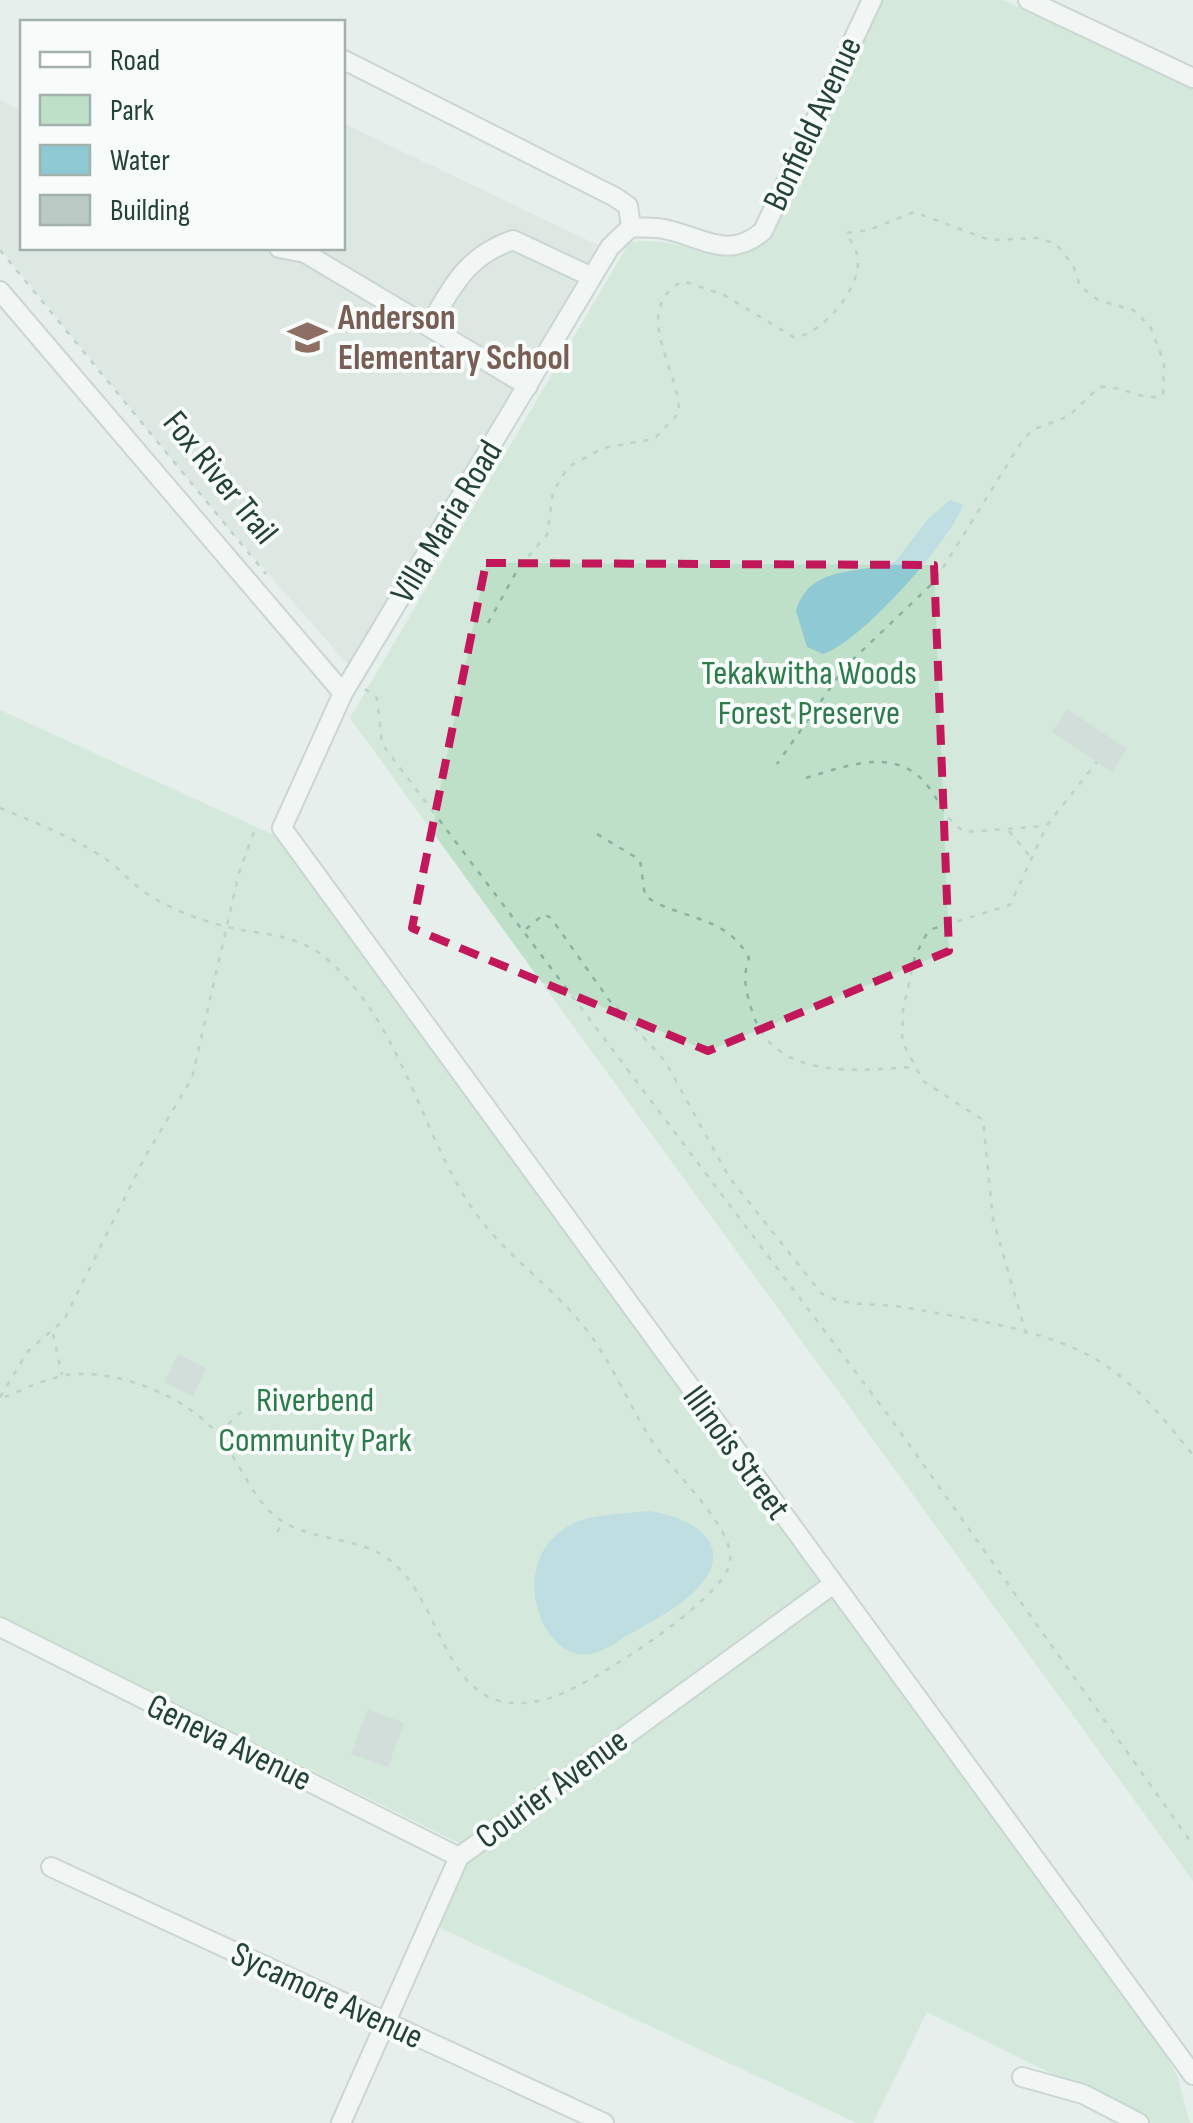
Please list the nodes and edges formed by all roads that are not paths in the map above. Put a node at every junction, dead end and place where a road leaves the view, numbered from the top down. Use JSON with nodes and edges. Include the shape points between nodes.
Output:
{"nodes":[{"id":1,"x":872,"y":0,"type":"edge"},
{"id":2,"x":1028,"y":0,"type":"edge"},
{"id":3,"x":345,"y":61,"type":"edge"},
{"id":4,"x":1193,"y":78,"type":"edge"},
{"id":5,"x":631,"y":227,"type":"junction"},
{"id":6,"x":289,"y":250,"type":"edge"},
{"id":7,"x":592,"y":277,"type":"junction"},
{"id":8,"x":0,"y":291,"type":"edge"},
{"id":9,"x":430,"y":324,"type":"junction"},
{"id":10,"x":528,"y":386,"type":"junction"},
{"id":11,"x":347,"y":685,"type":"junction"},
{"id":12,"x":282,"y":828,"type":"joint"},
{"id":13,"x":832,"y":1585,"type":"junction"},
{"id":14,"x":0,"y":1627,"type":"edge"},
{"id":15,"x":459,"y":1856,"type":"junction"},
{"id":16,"x":51,"y":1867,"type":"dead end"},
{"id":17,"x":386,"y":2025,"type":"junction"},
{"id":18,"x":1193,"y":2074,"type":"edge"},
{"id":19,"x":1022,"y":2077,"type":"dead end"},
{"id":20,"x":342,"y":2123,"type":"edge"},
{"id":21,"x":604,"y":2123,"type":"edge"},
{"id":22,"x":1139,"y":2123,"type":"edge"}],
"edges":[{"from":1,"to":5,"type":"street","name":"Bonfield Avenue","via":[[763,230],[748,244],[728,248]]},
{"from":2,"to":4,"type":"street"},
{"from":3,"to":5,"type":"street","via":[[615,196],[628,206]]},
{"from":5,"to":7,"type":"street","name":"Villa Maria Road"},
{"from":6,"to":9,"type":"street"},
{"from":7,"to":9,"type":"street","via":[[512,240],[483,250]]},
{"from":7,"to":10,"type":"street","name":"Villa Maria Road"},
{"from":8,"to":11,"type":"street"},
{"from":9,"to":10,"type":"street"},
{"from":10,"to":11,"type":"street","name":"Villa Maria Road"},
{"from":11,"to":12,"type":"street","name":"Villa Maria Road"},
{"from":12,"to":13,"type":"street","name":"Illinois Street"},
{"from":13,"to":15,"type":"street","name":"Courier Avenue"},
{"from":13,"to":18,"type":"street","name":"Illinois Street"},
{"from":14,"to":15,"type":"street","name":"Geneva Avenue"},
{"from":15,"to":17,"type":"street","name":"Courier Avenue"},
{"from":16,"to":17,"type":"street","name":"Sycamore Avenue"},
{"from":17,"to":20,"type":"street","name":"Courier Avenue"},
{"from":17,"to":21,"type":"street","name":"Sycamore Avenue"},
{"from":19,"to":22,"type":"street","via":[[1083,2094]]}]}
